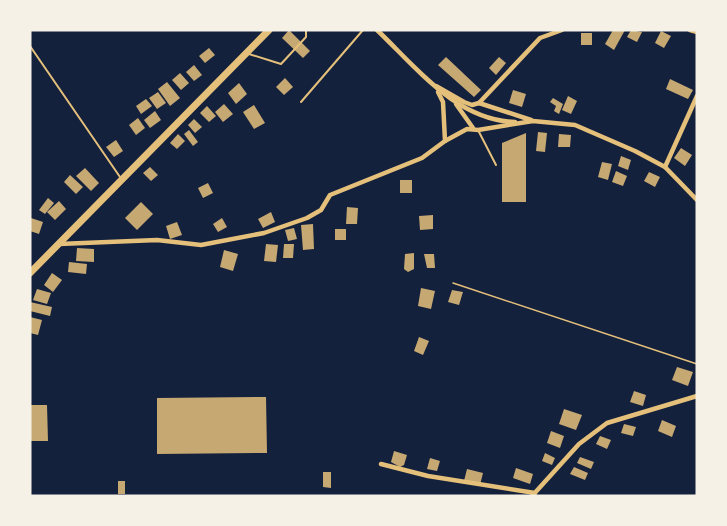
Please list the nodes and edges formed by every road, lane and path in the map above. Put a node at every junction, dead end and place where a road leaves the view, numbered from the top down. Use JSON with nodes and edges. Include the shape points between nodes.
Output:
{"nodes":[{"id":1,"x":269,"y":30,"type":"edge"},
{"id":2,"x":306,"y":30,"type":"edge"},
{"id":3,"x":363,"y":30,"type":"edge"},
{"id":4,"x":377,"y":30,"type":"edge"},
{"id":5,"x":561,"y":30,"type":"edge"},
{"id":6,"x":690,"y":30,"type":"edge"},
{"id":7,"x":697,"y":32,"type":"edge"},
{"id":8,"x":30,"y":46,"type":"edge"},
{"id":9,"x":246,"y":53,"type":"junction"},
{"id":10,"x":436,"y":87,"type":"junction"},
{"id":11,"x":697,"y":96,"type":"edge"},
{"id":12,"x":301,"y":102,"type":"dead end"},
{"id":13,"x":479,"y":103,"type":"junction"},
{"id":14,"x":456,"y":104,"type":"junction"},
{"id":15,"x":490,"y":108,"type":"junction"},
{"id":16,"x":474,"y":111,"type":"junction"},
{"id":17,"x":533,"y":121,"type":"junction"},
{"id":18,"x":475,"y":129,"type":"junction"},
{"id":19,"x":445,"y":141,"type":"junction"},
{"id":20,"x":496,"y":165,"type":"dead end"},
{"id":21,"x":665,"y":167,"type":"junction"},
{"id":22,"x":122,"y":180,"type":"junction"},
{"id":23,"x":697,"y":200,"type":"edge"},
{"id":24,"x":59,"y":244,"type":"junction"},
{"id":25,"x":30,"y":273,"type":"edge"},
{"id":26,"x":453,"y":283,"type":"dead end"},
{"id":27,"x":697,"y":364,"type":"edge"},
{"id":28,"x":697,"y":396,"type":"edge"},
{"id":29,"x":381,"y":464,"type":"dead end"},
{"id":30,"x":533,"y":495,"type":"edge"}],
"edges":[{"from":1,"to":9,"type":"main road"},
{"from":2,"to":9,"type":"lane","via":[[306,37],[281,64]]},
{"from":3,"to":12,"type":"lane"},
{"from":4,"to":10,"type":"street"},
{"from":5,"to":13,"type":"street","via":[[540,38]]},
{"from":6,"to":7,"type":"street"},
{"from":8,"to":22,"type":"lane"},
{"from":9,"to":22,"type":"main road"},
{"from":10,"to":13,"type":"street","via":[[472,105]]},
{"from":10,"to":14,"type":"street"},
{"from":10,"to":19,"type":"street","via":[[443,102]]},
{"from":11,"to":21,"type":"street"},
{"from":13,"to":15,"type":"street"},
{"from":14,"to":16,"type":"street"},
{"from":14,"to":18,"type":"street"},
{"from":15,"to":16,"type":"street"},
{"from":15,"to":17,"type":"street"},
{"from":16,"to":17,"type":"street","via":[[505,122]]},
{"from":17,"to":18,"type":"street"},
{"from":17,"to":21,"type":"street","via":[[575,125]]},
{"from":18,"to":19,"type":"street"},
{"from":18,"to":20,"type":"lane"},
{"from":19,"to":24,"type":"street","via":[[422,158],[330,195],[321,210],[307,218],[264,233],[201,245],[148,240]]},
{"from":21,"to":23,"type":"street"},
{"from":22,"to":24,"type":"main road"},
{"from":24,"to":25,"type":"main road"},
{"from":26,"to":27,"type":"path"},
{"from":28,"to":30,"type":"street","via":[[607,423],[579,444]]},
{"from":29,"to":30,"type":"street"}]}
